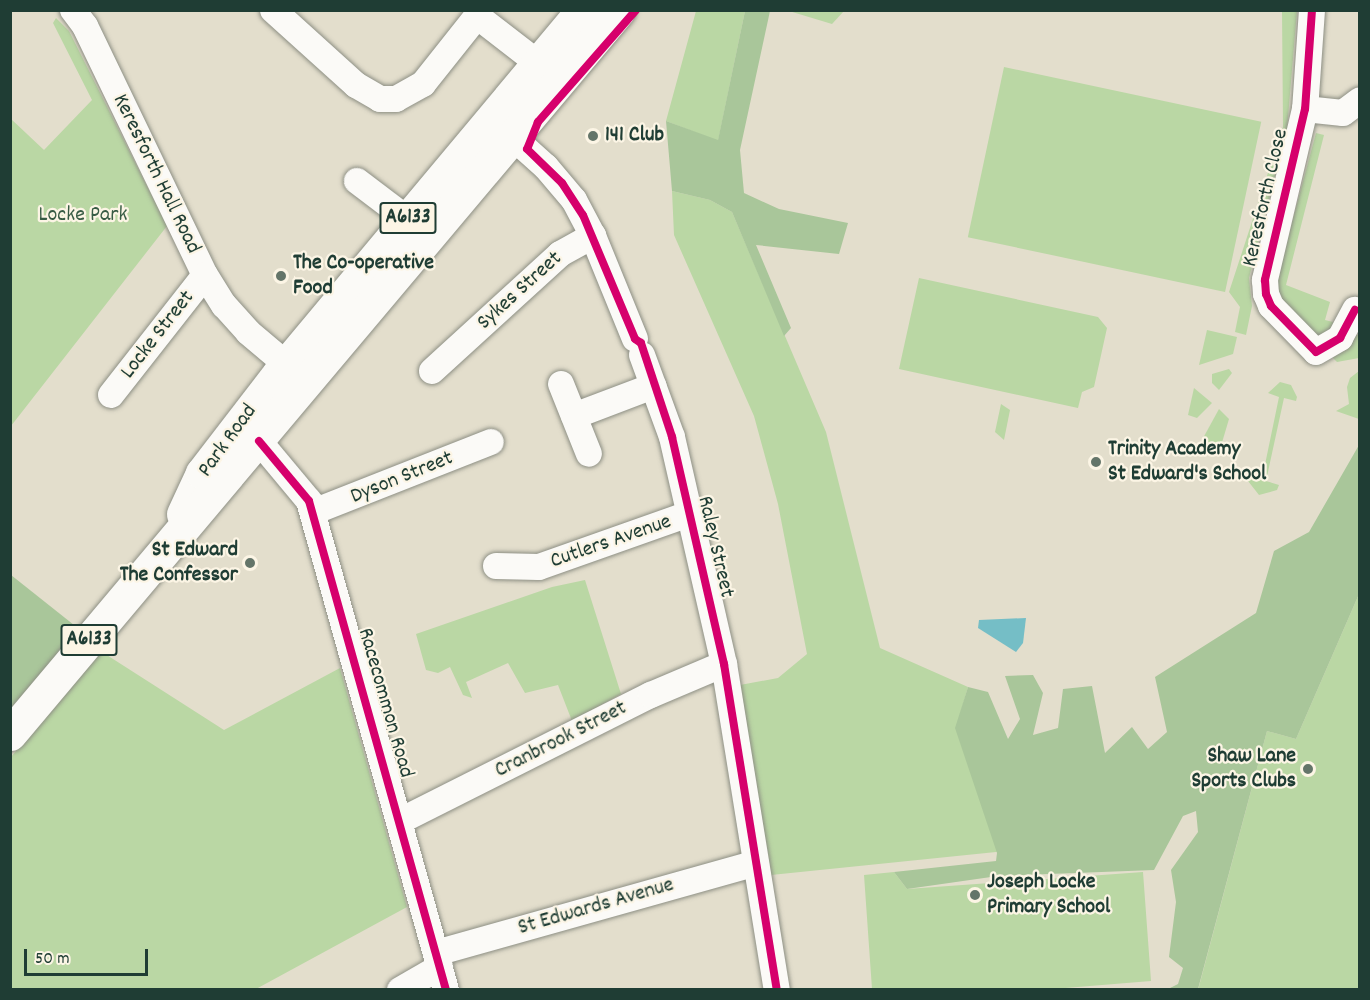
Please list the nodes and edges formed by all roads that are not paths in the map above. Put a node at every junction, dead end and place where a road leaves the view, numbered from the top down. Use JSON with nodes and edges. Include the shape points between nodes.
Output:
{"nodes":[{"id":1,"x":73,"y":10,"type":"edge"},
{"id":2,"x":583,"y":10,"type":"edge"},
{"id":3,"x":619,"y":10,"type":"edge"},
{"id":4,"x":1312,"y":10,"type":"edge"},
{"id":5,"x":479,"y":13,"type":"edge"},
{"id":6,"x":282,"y":14,"type":"edge"},
{"id":7,"x":548,"y":71,"type":"junction"},
{"id":8,"x":1359,"y":100,"type":"edge"},
{"id":9,"x":1305,"y":109,"type":"junction"},
{"id":10,"x":501,"y":126,"type":"junction"},
{"id":11,"x":357,"y":181,"type":"dead end"},
{"id":12,"x":407,"y":219,"type":"junction"},
{"id":13,"x":593,"y":236,"type":"junction"},
{"id":14,"x":205,"y":275,"type":"junction"},
{"id":15,"x":1355,"y":310,"type":"dead end"},
{"id":16,"x":432,"y":371,"type":"dead end"},
{"id":17,"x":292,"y":377,"type":"junction"},
{"id":18,"x":561,"y":384,"type":"dead end"},
{"id":19,"x":653,"y":386,"type":"junction"},
{"id":20,"x":111,"y":395,"type":"dead end"},
{"id":21,"x":574,"y":416,"type":"junction"},
{"id":22,"x":245,"y":438,"type":"junction"},
{"id":23,"x":491,"y":442,"type":"dead end"},
{"id":24,"x":589,"y":454,"type":"dead end"},
{"id":25,"x":313,"y":512,"type":"junction"},
{"id":26,"x":689,"y":514,"type":"junction"},
{"id":27,"x":496,"y":566,"type":"dead end"},
{"id":28,"x":724,"y":664,"type":"junction"},
{"id":29,"x":10,"y":734,"type":"edge"},
{"id":30,"x":400,"y":821,"type":"junction"},
{"id":31,"x":756,"y":863,"type":"junction"},
{"id":32,"x":441,"y":970,"type":"edge"},
{"id":33,"x":400,"y":990,"type":"edge"},
{"id":34,"x":777,"y":990,"type":"edge"}],
"edges":[{"from":1,"to":14,"type":"street","name":"Keresforth Hall Road","via":[[85,26]]},
{"from":2,"to":7,"type":"highway","number":"A6133"},
{"from":3,"to":7,"type":"highway","number":"A6133"},
{"from":4,"to":9,"type":"street","name":"Keresforth Close"},
{"from":5,"to":6,"type":"street","via":[[423,84],[396,99],[367,93]]},
{"from":5,"to":7,"type":"street"},
{"from":7,"to":10,"type":"highway","number":"A6133"},
{"from":8,"to":9,"type":"street","via":[[1343,113]]},
{"from":9,"to":15,"type":"street","name":"Keresforth Close","via":[[1264,280],[1266,294],[1271,306],[1316,352],[1340,338]]},
{"from":10,"to":12,"type":"highway","number":"A6133"},
{"from":10,"to":13,"type":"street","name":"Raley Street","via":[[562,183]]},
{"from":10,"to":17,"type":"highway","number":"A6133"},
{"from":11,"to":12,"type":"street"},
{"from":12,"to":17,"type":"highway","number":"A6133"},
{"from":13,"to":16,"type":"street","name":"Sykes Street","via":[[560,254],[446,347]]},
{"from":13,"to":19,"type":"street","name":"Raley Street"},
{"from":14,"to":17,"type":"street","name":"Keresforth Hall Road","via":[[263,357]]},
{"from":14,"to":20,"type":"street","name":"Locke Street"},
{"from":17,"to":22,"type":"highway","name":"Park Road","number":"A6133"},
{"from":18,"to":21,"type":"street"},
{"from":19,"to":21,"type":"street"},
{"from":19,"to":26,"type":"street","name":"Raley Street","via":[[672,437]]},
{"from":21,"to":24,"type":"street"},
{"from":22,"to":25,"type":"street","name":"Racecommon Road","via":[[309,501]]},
{"from":22,"to":29,"type":"highway","name":"Park Road","number":"A6133","via":[[169,546]]},
{"from":23,"to":25,"type":"street","name":"Dyson Street"},
{"from":25,"to":30,"type":"street","name":"Racecommon Road"},
{"from":26,"to":27,"type":"street","name":"Cutlers Avenue","via":[[539,567]]},
{"from":26,"to":28,"type":"street","name":"Raley Street"},
{"from":28,"to":30,"type":"street","name":"Cranbrook Street","via":[[651,695]]},
{"from":28,"to":31,"type":"street","name":"Raley Street"},
{"from":30,"to":32,"type":"street","name":"Racecommon Road"},
{"from":31,"to":32,"type":"street","name":"St Edwards Avenue"},
{"from":31,"to":34,"type":"street","name":"Raley Street"},
{"from":32,"to":33,"type":"street","name":"St Edwards Avenue"}]}
